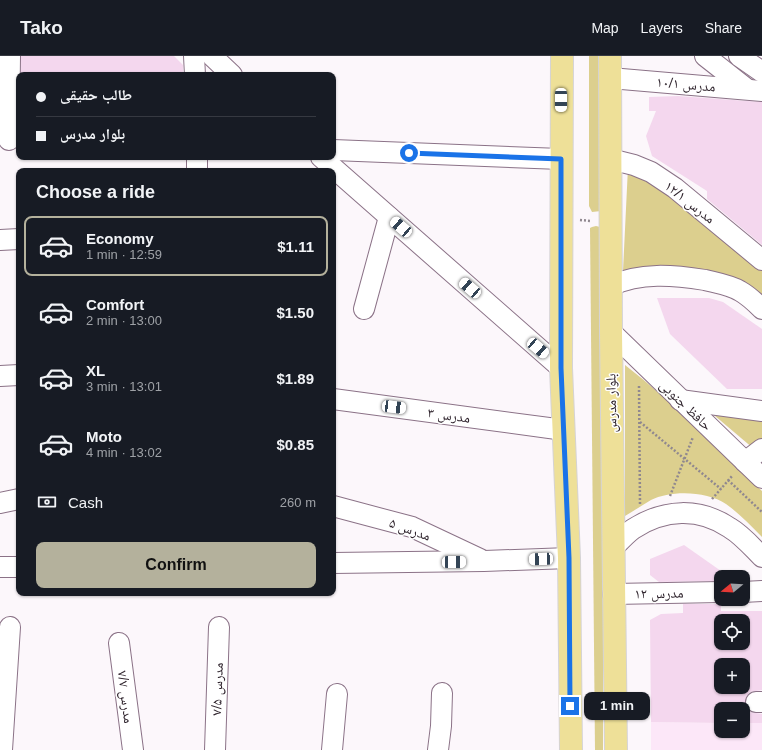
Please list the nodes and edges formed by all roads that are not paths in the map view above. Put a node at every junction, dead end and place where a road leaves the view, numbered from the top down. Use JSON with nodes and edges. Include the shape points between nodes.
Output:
{"nodes":[{"id":1,"x":10,"y":56,"type":"edge"},
{"id":2,"x":194,"y":56,"type":"edge"},
{"id":3,"x":212,"y":56,"type":"edge"},
{"id":4,"x":562,"y":56,"type":"edge"},
{"id":5,"x":610,"y":56,"type":"edge"},
{"id":6,"x":705,"y":56,"type":"edge"},
{"id":7,"x":739,"y":56,"type":"edge"},
{"id":8,"x":195,"y":72,"type":"edge"},
{"id":9,"x":229,"y":72,"type":"edge"},
{"id":10,"x":762,"y":72,"type":"edge"},
{"id":11,"x":610,"y":78,"type":"junction"},
{"id":12,"x":754,"y":90,"type":"edge"},
{"id":13,"x":9,"y":140,"type":"edge"},
{"id":14,"x":336,"y":150,"type":"edge"},
{"id":15,"x":561,"y":159,"type":"junction"},
{"id":16,"x":610,"y":159,"type":"junction"},
{"id":17,"x":324,"y":160,"type":"edge"},
{"id":18,"x":333,"y":168,"type":"edge"},
{"id":19,"x":336,"y":170,"type":"edge"},
{"id":20,"x":389,"y":217,"type":"junction"},
{"id":21,"x":16,"y":239,"type":"edge"},
{"id":22,"x":0,"y":240,"type":"edge"},
{"id":23,"x":762,"y":260,"type":"edge"},
{"id":24,"x":610,"y":286,"type":"junction"},
{"id":25,"x":364,"y":309,"type":"dead end"},
{"id":26,"x":762,"y":309,"type":"edge"},
{"id":27,"x":611,"y":332,"type":"junction"},
{"id":28,"x":561,"y":368,"type":"junction"},
{"id":29,"x":16,"y":375,"type":"edge"},
{"id":30,"x":0,"y":376,"type":"edge"},
{"id":31,"x":336,"y":399,"type":"edge"},
{"id":32,"x":680,"y":400,"type":"junction"},
{"id":33,"x":762,"y":411,"type":"edge"},
{"id":34,"x":564,"y":430,"type":"junction"},
{"id":35,"x":762,"y":449,"type":"edge"},
{"id":36,"x":745,"y":462,"type":"junction"},
{"id":37,"x":762,"y":478,"type":"edge"},
{"id":38,"x":16,"y":500,"type":"edge"},
{"id":39,"x":0,"y":503,"type":"edge"},
{"id":40,"x":336,"y":507,"type":"edge"},
{"id":41,"x":613,"y":548,"type":"junction"},
{"id":42,"x":762,"y":557,"type":"edge"},
{"id":43,"x":569,"y":558,"type":"junction"},
{"id":44,"x":484,"y":561,"type":"junction"},
{"id":45,"x":336,"y":563,"type":"edge"},
{"id":46,"x":0,"y":567,"type":"edge"},
{"id":47,"x":16,"y":567,"type":"edge"},
{"id":48,"x":762,"y":591,"type":"edge"},
{"id":49,"x":713,"y":592,"type":"edge"},
{"id":50,"x":750,"y":592,"type":"edge"},
{"id":51,"x":614,"y":594,"type":"junction"},
{"id":52,"x":10,"y":627,"type":"dead end"},
{"id":53,"x":219,"y":627,"type":"dead end"},
{"id":54,"x":119,"y":643,"type":"dead end"},
{"id":55,"x":442,"y":693,"type":"dead end"},
{"id":56,"x":337,"y":694,"type":"dead end"},
{"id":57,"x":2,"y":750,"type":"edge"},
{"id":58,"x":133,"y":750,"type":"edge"},
{"id":59,"x":215,"y":750,"type":"edge"},
{"id":60,"x":332,"y":750,"type":"edge"},
{"id":61,"x":438,"y":750,"type":"edge"},
{"id":62,"x":571,"y":750,"type":"edge"},
{"id":63,"x":616,"y":750,"type":"edge"}],
"edges":[{"from":1,"to":13,"type":"street"},
{"from":2,"to":8,"type":"street"},
{"from":3,"to":9,"type":"street"},
{"from":4,"to":15,"type":"main road"},
{"from":5,"to":11,"type":"main road","name":"بلوار مدرس"},
{"from":6,"to":12,"type":"street"},
{"from":7,"to":10,"type":"street"},
{"from":11,"to":12,"type":"street","name":"مدرس ۱۰/۱"},
{"from":11,"to":16,"type":"main road","name":"بلوار مدرس"},
{"from":14,"to":15,"type":"street"},
{"from":15,"to":28,"type":"main road"},
{"from":16,"to":23,"type":"street","name":"مدرس ۱۲/۱","via":[[651,172],[675,188]]},
{"from":16,"to":24,"type":"main road","name":"بلوار مدرس"},
{"from":17,"to":18,"type":"street"},
{"from":19,"to":20,"type":"street"},
{"from":20,"to":25,"type":"street"},
{"from":20,"to":28,"type":"street"},
{"from":21,"to":22,"type":"street"},
{"from":24,"to":26,"type":"street","via":[[632,278],[648,276],[689,278],[725,284],[740,290]]},
{"from":24,"to":27,"type":"main road","name":"بلوار مدرس"},
{"from":27,"to":32,"type":"street","name":"حافظ جنوبی"},
{"from":27,"to":41,"type":"main road","name":"بلوار مدرس"},
{"from":28,"to":34,"type":"main road"},
{"from":29,"to":30,"type":"street"},
{"from":31,"to":34,"type":"street","name":"مدرس ۳"},
{"from":32,"to":33,"type":"street"},
{"from":32,"to":36,"type":"street","name":"حافظ جنوبی"},
{"from":34,"to":43,"type":"main road"},
{"from":35,"to":36,"type":"street"},
{"from":36,"to":37,"type":"street","name":"حافظ جنوبی"},
{"from":38,"to":39,"type":"street"},
{"from":40,"to":44,"type":"street","name":"مدرس ۵","via":[[412,527]]},
{"from":41,"to":42,"type":"street","via":[[632,529],[666,514],[685,512],[706,516],[731,528]]},
{"from":41,"to":51,"type":"main road","name":"بلوار مدرس"},
{"from":43,"to":44,"type":"street"},
{"from":43,"to":62,"type":"main road"},
{"from":44,"to":45,"type":"street"},
{"from":46,"to":47,"type":"street"},
{"from":48,"to":50,"type":"street"},
{"from":49,"to":51,"type":"street","name":"مدرس ۱۲"},
{"from":51,"to":63,"type":"main road","name":"بلوار مدرس"},
{"from":52,"to":57,"type":"street"},
{"from":53,"to":59,"type":"street","name":"مدرس ۷/۵"},
{"from":54,"to":58,"type":"street","name":"مدرس ۷/۷"},
{"from":55,"to":61,"type":"street"},
{"from":56,"to":60,"type":"street"}]}
